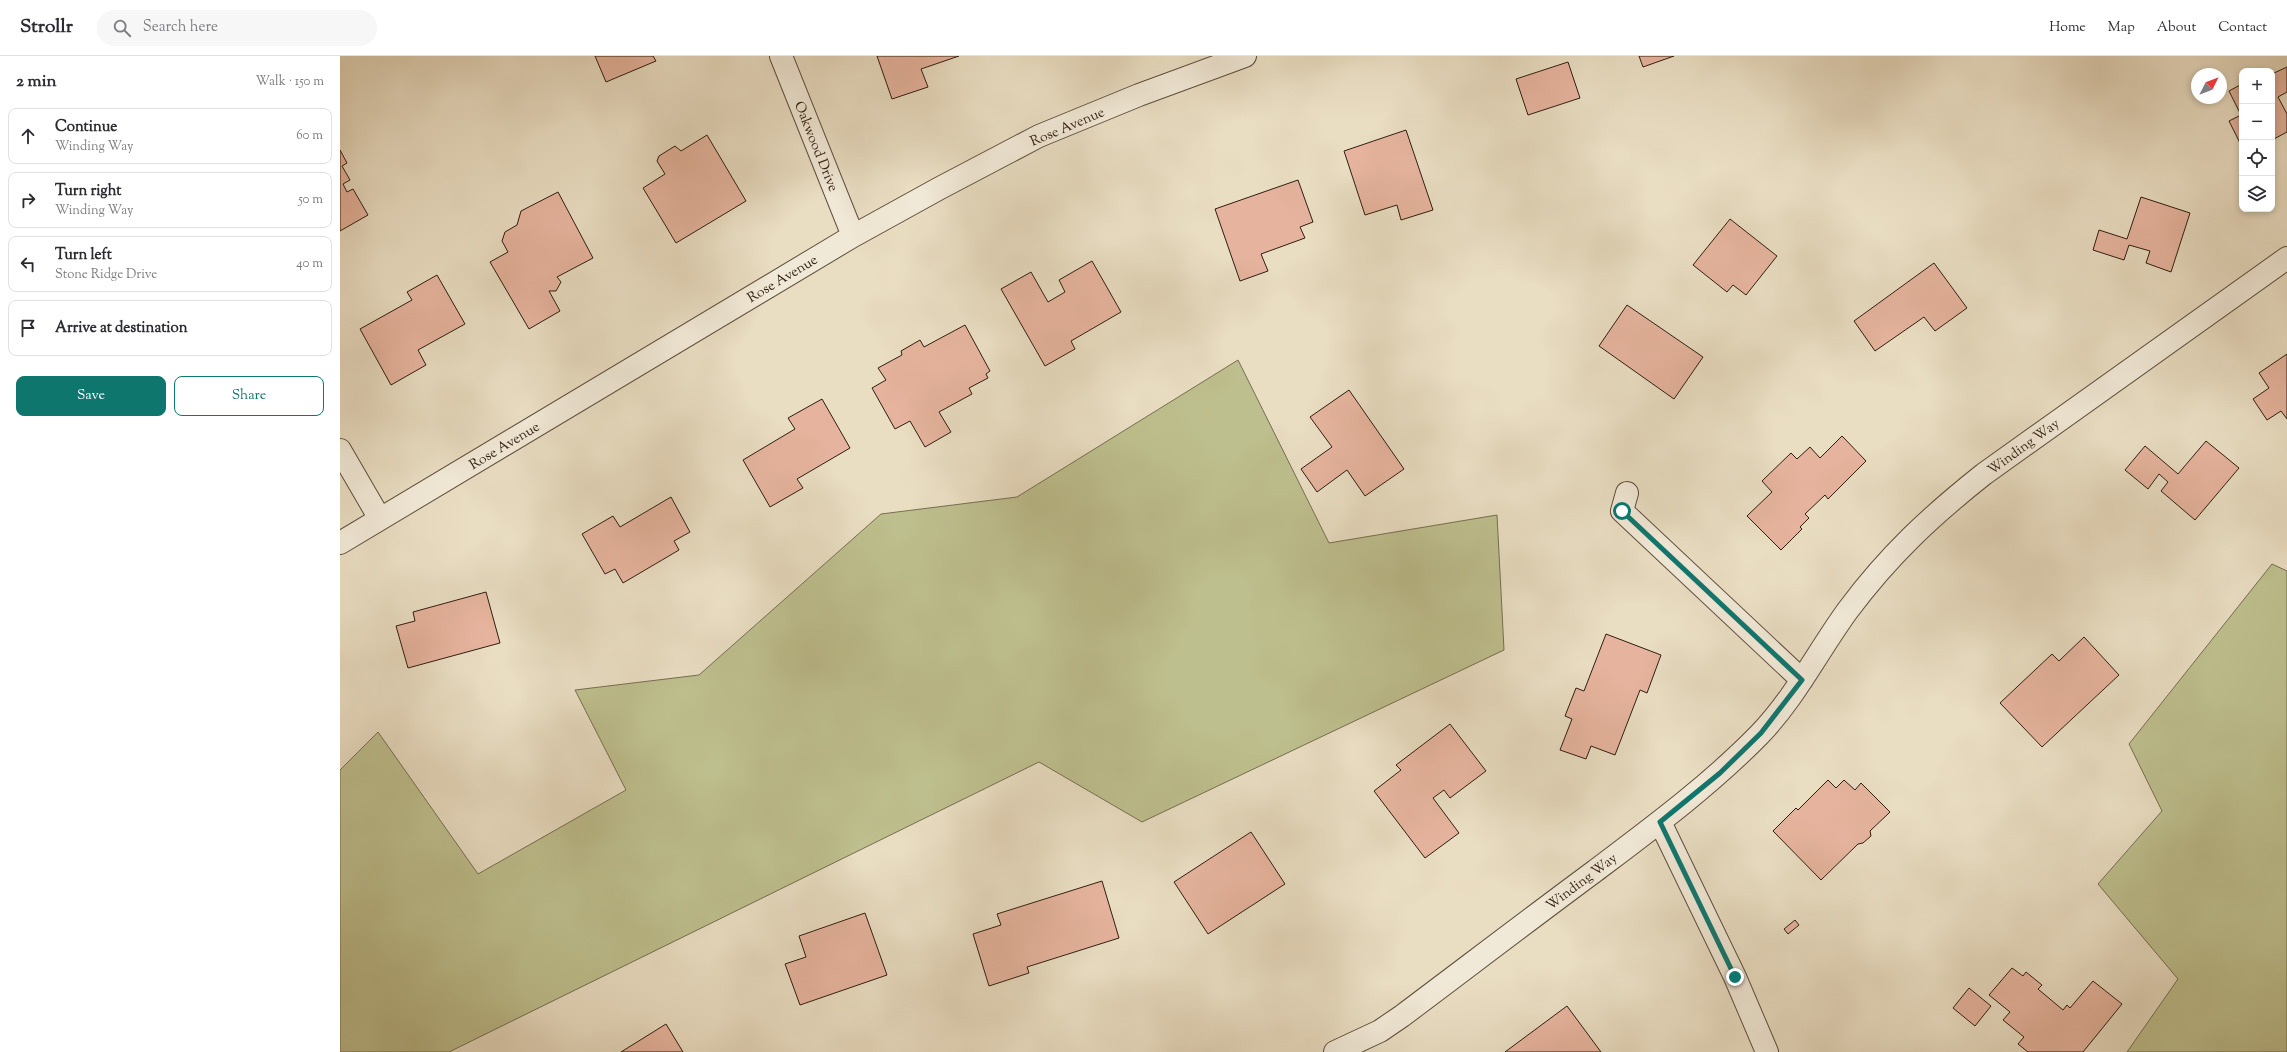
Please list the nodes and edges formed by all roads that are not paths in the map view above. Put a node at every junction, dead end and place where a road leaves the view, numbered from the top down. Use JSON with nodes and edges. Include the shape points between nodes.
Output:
{"nodes":[{"id":1,"x":781,"y":56,"type":"edge"},
{"id":2,"x":1245,"y":56,"type":"edge"},
{"id":3,"x":853,"y":236,"type":"junction"},
{"id":4,"x":2287,"y":258,"type":"edge"},
{"id":5,"x":340,"y":450,"type":"edge"},
{"id":6,"x":1627,"y":493,"type":"dead end"},
{"id":7,"x":380,"y":519,"type":"junction"},
{"id":8,"x":340,"y":543,"type":"edge"},
{"id":9,"x":1802,"y":680,"type":"junction"},
{"id":10,"x":1660,"y":822,"type":"junction"},
{"id":11,"x":1335,"y":1052,"type":"edge"},
{"id":12,"x":1766,"y":1052,"type":"edge"}],
"edges":[{"from":1,"to":3,"type":"street","name":"Oakwood Drive"},
{"from":2,"to":3,"type":"street","name":"Rose Avenue","via":[[1139,95],[1039,136]]},
{"from":3,"to":7,"type":"street","name":"Rose Avenue"},
{"from":4,"to":9,"type":"street","name":"Winding Way","via":[[1984,474],[1936,512],[1885,563],[1847,612]]},
{"from":5,"to":7,"type":"street"},
{"from":6,"to":9,"type":"street","via":[[1622,511]]},
{"from":7,"to":8,"type":"street","name":"Rose Avenue"},
{"from":9,"to":10,"type":"street","name":"Winding Way","via":[[1761,733],[1720,773]]},
{"from":10,"to":11,"type":"street","name":"Winding Way","via":[[1402,1016],[1380,1031]]},
{"from":10,"to":12,"type":"street","via":[[1735,977]]}]}
